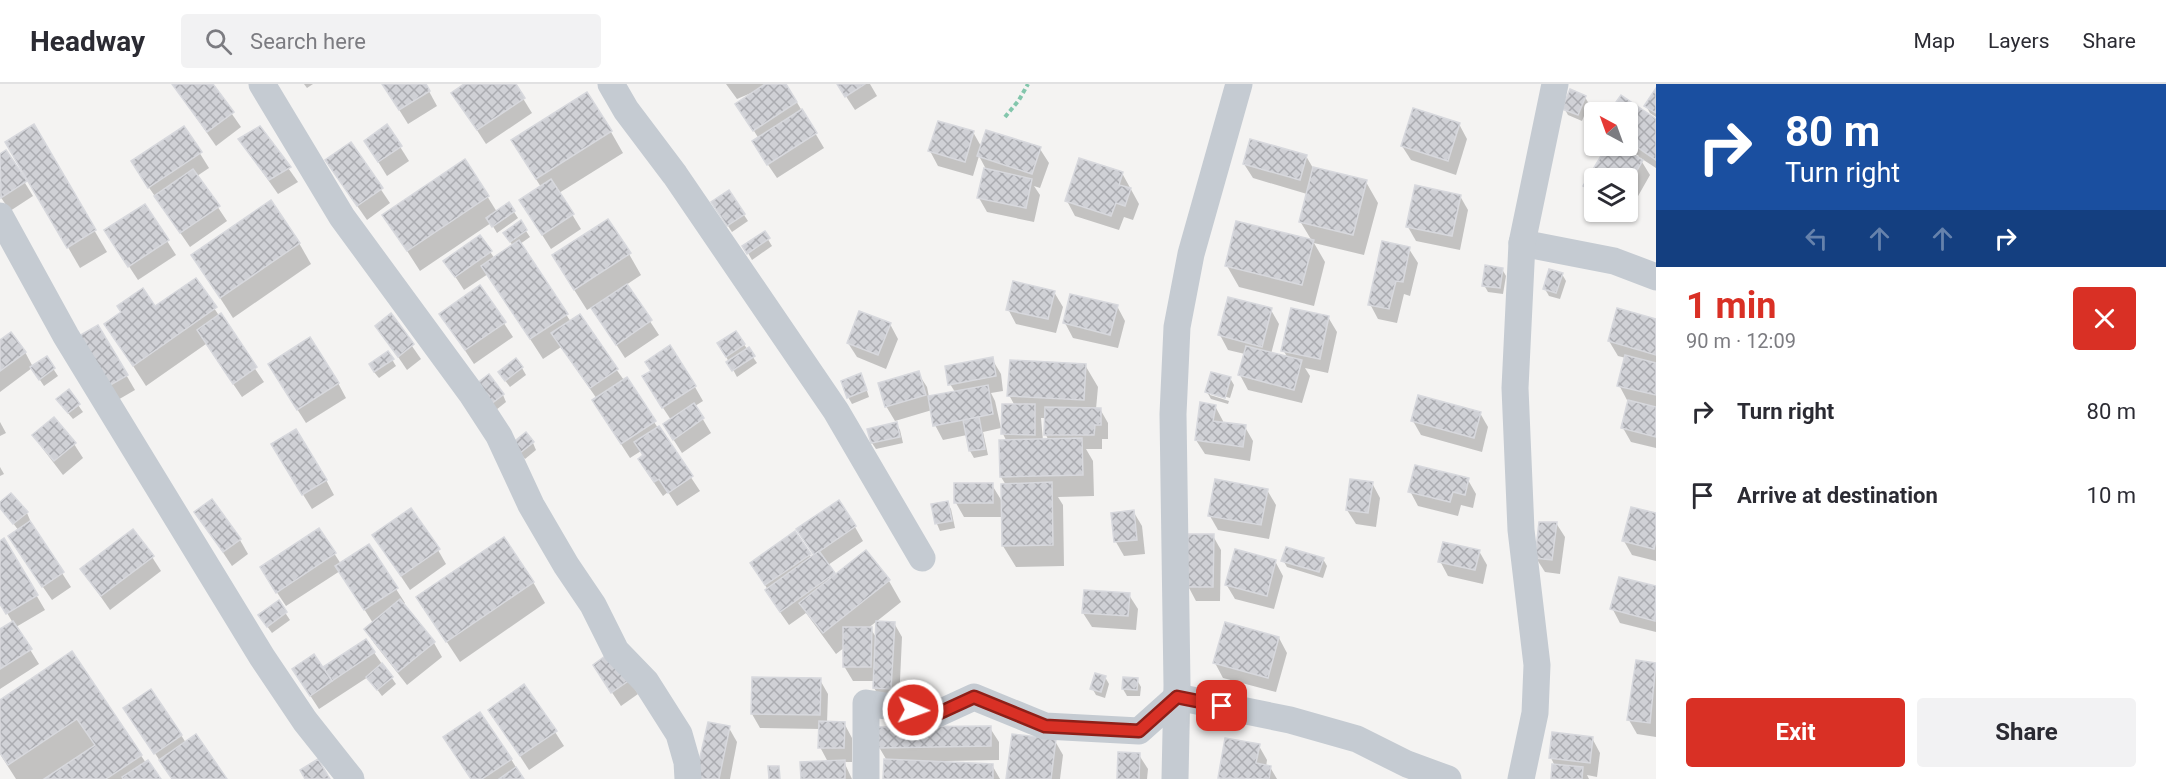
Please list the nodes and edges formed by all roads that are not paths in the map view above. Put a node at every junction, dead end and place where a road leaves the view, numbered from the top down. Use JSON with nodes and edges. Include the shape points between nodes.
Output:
{"nodes":[{"id":1,"x":262,"y":84,"type":"edge"},
{"id":2,"x":611,"y":84,"type":"edge"},
{"id":3,"x":1239,"y":84,"type":"edge"},
{"id":4,"x":1555,"y":84,"type":"edge"},
{"id":5,"x":0,"y":216,"type":"edge"},
{"id":6,"x":1522,"y":243,"type":"junction"},
{"id":7,"x":1656,"y":277,"type":"edge"},
{"id":8,"x":922,"y":558,"type":"dead end"},
{"id":9,"x":1177,"y":697,"type":"junction"},
{"id":10,"x":351,"y":779,"type":"edge"},
{"id":11,"x":688,"y":779,"type":"edge"},
{"id":12,"x":866,"y":779,"type":"edge"},
{"id":13,"x":1174,"y":779,"type":"edge"},
{"id":14,"x":1448,"y":779,"type":"edge"},
{"id":15,"x":1521,"y":779,"type":"edge"}],
"edges":[{"from":1,"to":11,"type":"street","via":[[342,217],[499,436],[531,505],[593,605],[616,651],[646,682],[680,734]]},
{"from":2,"to":8,"type":"street","via":[[837,411]]},
{"from":3,"to":9,"type":"street","via":[[1191,254],[1177,327],[1173,414]]},
{"from":4,"to":6,"type":"street"},
{"from":5,"to":10,"type":"street","via":[[72,345],[262,657]]},
{"from":6,"to":7,"type":"street","via":[[1614,261]]},
{"from":6,"to":15,"type":"street","via":[[1515,388],[1521,530],[1537,665],[1535,712]]},
{"from":9,"to":12,"type":"street","via":[[1139,731],[1045,726],[974,697],[937,714],[866,703]]},
{"from":9,"to":13,"type":"street"},
{"from":9,"to":14,"type":"street","via":[[1290,720],[1357,739]]}]}
